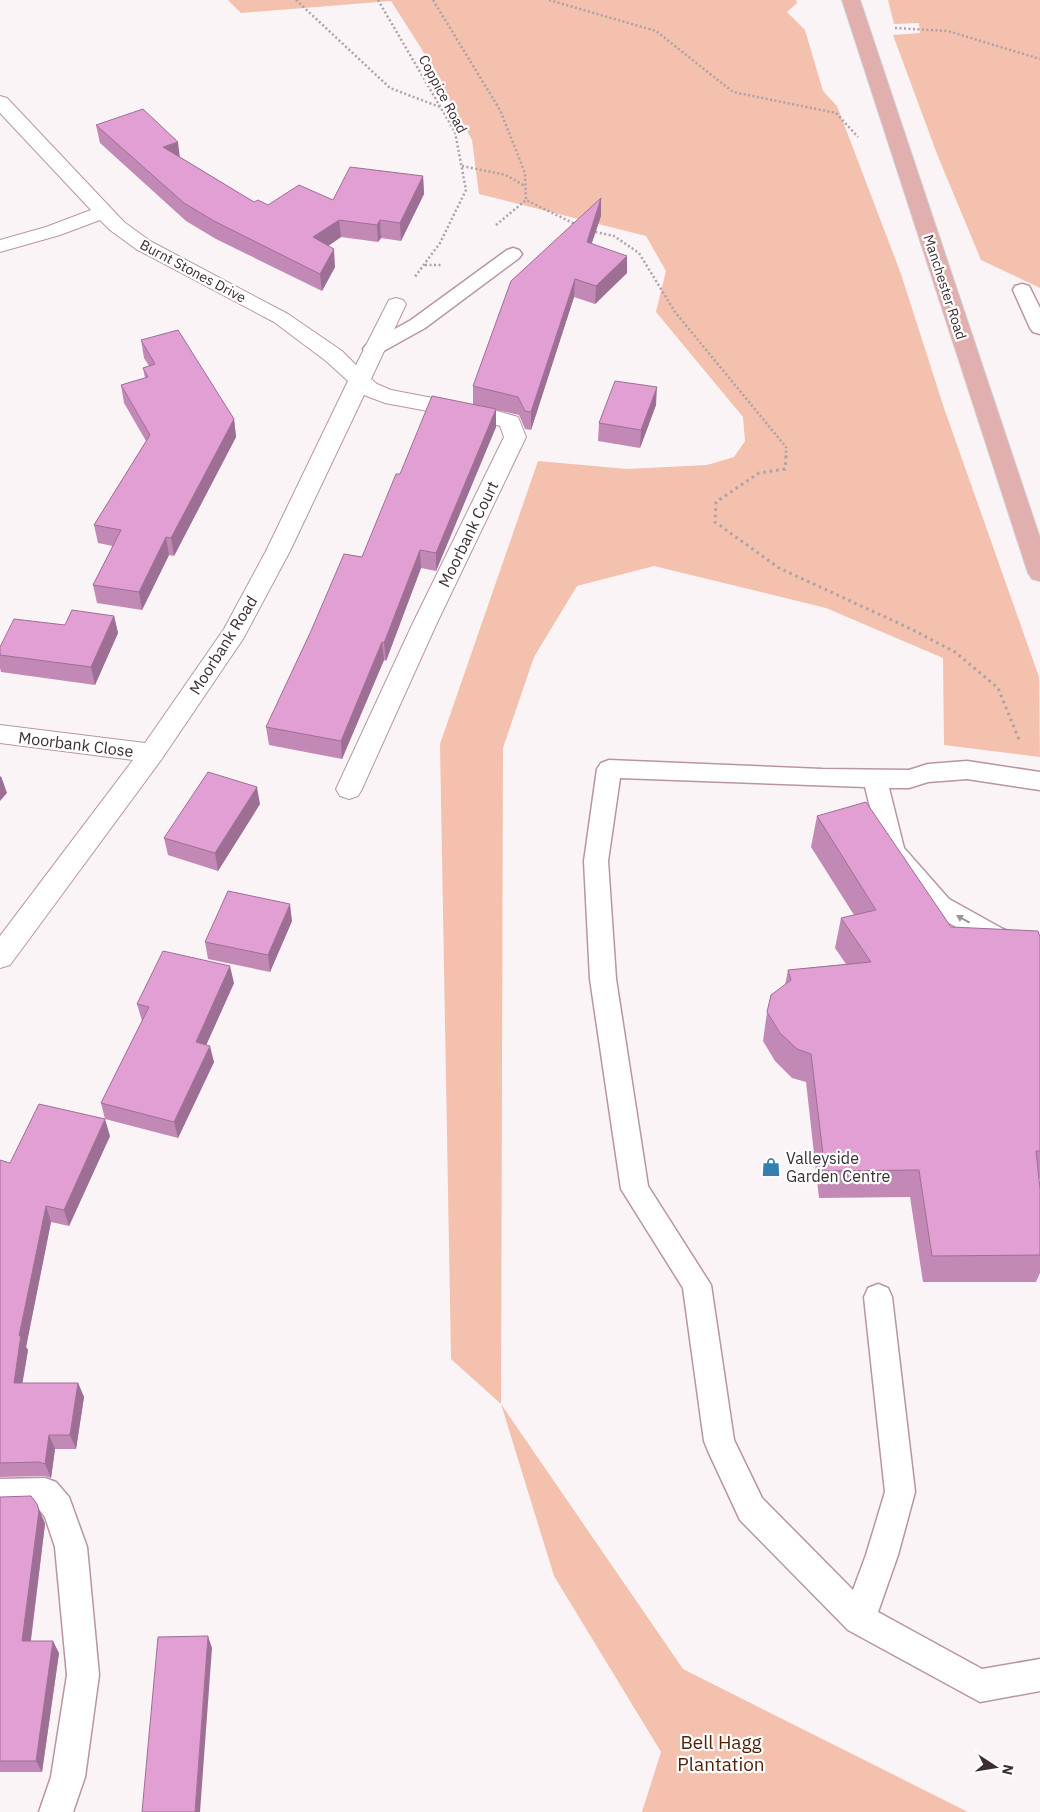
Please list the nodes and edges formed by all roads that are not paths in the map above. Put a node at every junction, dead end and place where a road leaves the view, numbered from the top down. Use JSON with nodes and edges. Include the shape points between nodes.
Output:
{"nodes":[{"id":1,"x":851,"y":0,"type":"edge"},
{"id":2,"x":0,"y":102,"type":"edge"},
{"id":3,"x":102,"y":212,"type":"junction"},
{"id":4,"x":0,"y":246,"type":"edge"},
{"id":5,"x":513,"y":254,"type":"dead end"},
{"id":6,"x":1022,"y":290,"type":"dead end"},
{"id":7,"x":396,"y":304,"type":"road end"},
{"id":8,"x":1040,"y":328,"type":"edge"},
{"id":9,"x":373,"y":350,"type":"junction"},
{"id":10,"x":359,"y":380,"type":"junction"},
{"id":11,"x":1040,"y":573,"type":"edge"},
{"id":12,"x":0,"y":734,"type":"edge"},
{"id":13,"x":152,"y":753,"type":"junction"},
{"id":14,"x":875,"y":779,"type":"junction"},
{"id":15,"x":1038,"y":781,"type":"edge"},
{"id":16,"x":349,"y":789,"type":"dead end"},
{"id":17,"x":1040,"y":952,"type":"edge"},
{"id":18,"x":0,"y":958,"type":"edge"},
{"id":19,"x":878,"y":1297,"type":"dead end"},
{"id":20,"x":0,"y":1494,"type":"edge"},
{"id":21,"x":859,"y":1619,"type":"junction"},
{"id":22,"x":1040,"y":1676,"type":"edge"},
{"id":23,"x":56,"y":1812,"type":"edge"}],
"edges":[{"from":1,"to":11,"type":"main road","name":"Manchester Road"},
{"from":2,"to":3,"type":"street","name":"Burnt Stones Drive"},
{"from":3,"to":4,"type":"street","via":[[53,231]]},
{"from":3,"to":10,"type":"street","name":"Burnt Stones Drive","via":[[143,246],[281,318],[334,356]]},
{"from":5,"to":9,"type":"lane","via":[[418,324]]},
{"from":6,"to":8,"type":"lane"},
{"from":7,"to":9,"type":"street","name":"Moorbank Road"},
{"from":9,"to":10,"type":"street","name":"Moorbank Road"},
{"from":10,"to":13,"type":"street","name":"Moorbank Road","via":[[278,551],[234,632]]},
{"from":10,"to":16,"type":"street","name":"Moorbank Court","via":[[385,396],[510,422],[515,437]]},
{"from":12,"to":13,"type":"street","name":"Moorbank Close"},
{"from":13,"to":18,"type":"street","name":"Moorbank Road"},
{"from":14,"to":15,"type":"lane","via":[[910,779],[928,773],[966,770]]},
{"from":17,"to":14,"type":"lane","one_way":true,"via":[[994,936],[940,906],[893,851]]},
{"from":14,"to":21,"type":"lane","via":[[609,770],[596,861],[603,979],[635,1189],[696,1285],[719,1441],[751,1509]]},
{"from":19,"to":21,"type":"lane","via":[[900,1492]]},
{"from":20,"to":23,"type":"lane","via":[[45,1493],[58,1508],[71,1547],[83,1675],[68,1778]]},
{"from":21,"to":22,"type":"lane","via":[[980,1686]]}]}
